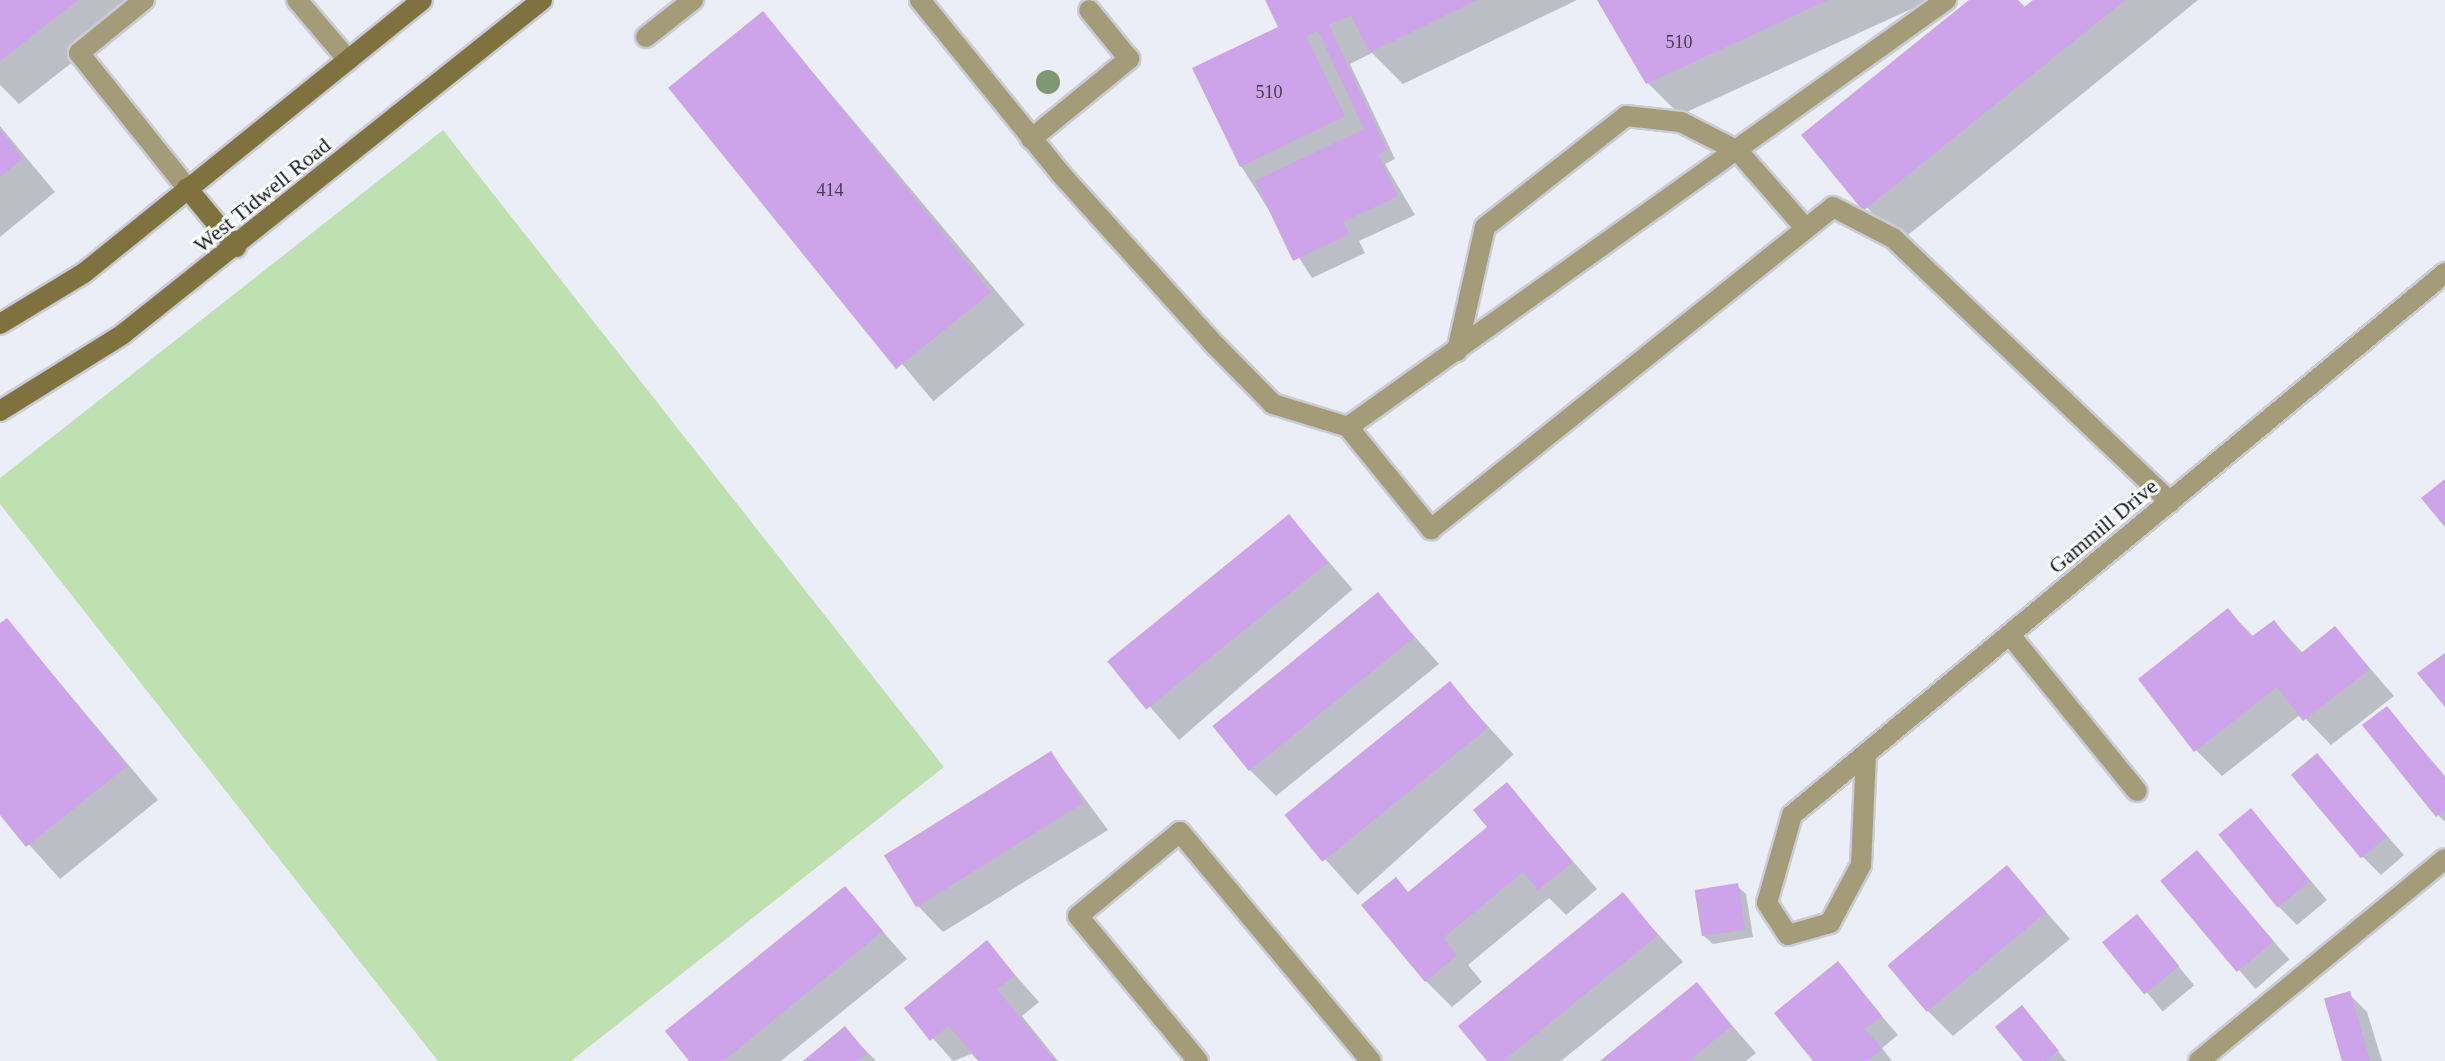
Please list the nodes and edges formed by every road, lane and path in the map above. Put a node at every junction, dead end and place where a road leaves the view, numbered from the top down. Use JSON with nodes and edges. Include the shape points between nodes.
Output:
{"nodes":[{"id":1,"x":144,"y":0,"type":"edge"},
{"id":2,"x":297,"y":0,"type":"edge"},
{"id":3,"x":422,"y":0,"type":"edge"},
{"id":4,"x":542,"y":0,"type":"edge"},
{"id":5,"x":693,"y":0,"type":"edge"},
{"id":6,"x":920,"y":0,"type":"edge"},
{"id":7,"x":1946,"y":0,"type":"edge"},
{"id":8,"x":1091,"y":3,"type":"edge"},
{"id":9,"x":646,"y":37,"type":"dead end"},
{"id":10,"x":348,"y":60,"type":"junction"},
{"id":11,"x":1031,"y":139,"type":"junction"},
{"id":12,"x":1738,"y":151,"type":"junction"},
{"id":13,"x":187,"y":188,"type":"junction"},
{"id":14,"x":1806,"y":229,"type":"junction"},
{"id":15,"x":236,"y":247,"type":"junction"},
{"id":16,"x":2445,"y":273,"type":"edge"},
{"id":17,"x":1,"y":320,"type":"edge"},
{"id":18,"x":1457,"y":351,"type":"junction"},
{"id":19,"x":0,"y":411,"type":"edge"},
{"id":20,"x":1348,"y":427,"type":"junction"},
{"id":21,"x":2170,"y":502,"type":"junction"},
{"id":22,"x":2010,"y":635,"type":"junction"},
{"id":23,"x":1866,"y":754,"type":"junction"},
{"id":24,"x":2137,"y":791,"type":"dead end"},
{"id":25,"x":2445,"y":859,"type":"edge"},
{"id":26,"x":1198,"y":1061,"type":"edge"},
{"id":27,"x":1371,"y":1061,"type":"edge"},
{"id":28,"x":2199,"y":1061,"type":"edge"}],
"edges":[{"from":1,"to":13,"type":"street","via":[[79,53]]},
{"from":2,"to":10,"type":"street"},
{"from":3,"to":10,"type":"main road"},
{"from":4,"to":15,"type":"main road","name":"West Tidwell Road"},
{"from":5,"to":9,"type":"street"},
{"from":6,"to":11,"type":"street"},
{"from":7,"to":12,"type":"street"},
{"from":8,"to":11,"type":"street","via":[[1129,59]]},
{"from":10,"to":13,"type":"main road"},
{"from":11,"to":20,"type":"street","via":[[1273,404]]},
{"from":12,"to":14,"type":"street"},
{"from":12,"to":18,"type":"street"},
{"from":12,"to":18,"type":"street","via":[[1681,122],[1626,116],[1485,227]]},
{"from":13,"to":15,"type":"main road"},
{"from":13,"to":17,"type":"main road","via":[[84,273]]},
{"from":14,"to":20,"type":"street","via":[[1431,529]]},
{"from":14,"to":21,"type":"street","via":[[1833,207],[1893,238]]},
{"from":15,"to":19,"type":"main road","name":"West Tidwell Road","via":[[123,334]]},
{"from":16,"to":21,"type":"street","name":"Gammill Drive"},
{"from":18,"to":20,"type":"street"},
{"from":21,"to":22,"type":"street","name":"Gammill Drive"},
{"from":22,"to":23,"type":"street","name":"Gammill Drive"},
{"from":22,"to":24,"type":"street"},
{"from":23,"to":23,"type":"street","name":"Gammill Drive","via":[[1792,815],[1767,903],[1788,935],[1830,923],[1861,865]]},
{"from":25,"to":28,"type":"street"},
{"from":26,"to":27,"type":"street","via":[[1078,916],[1180,832]]}]}
